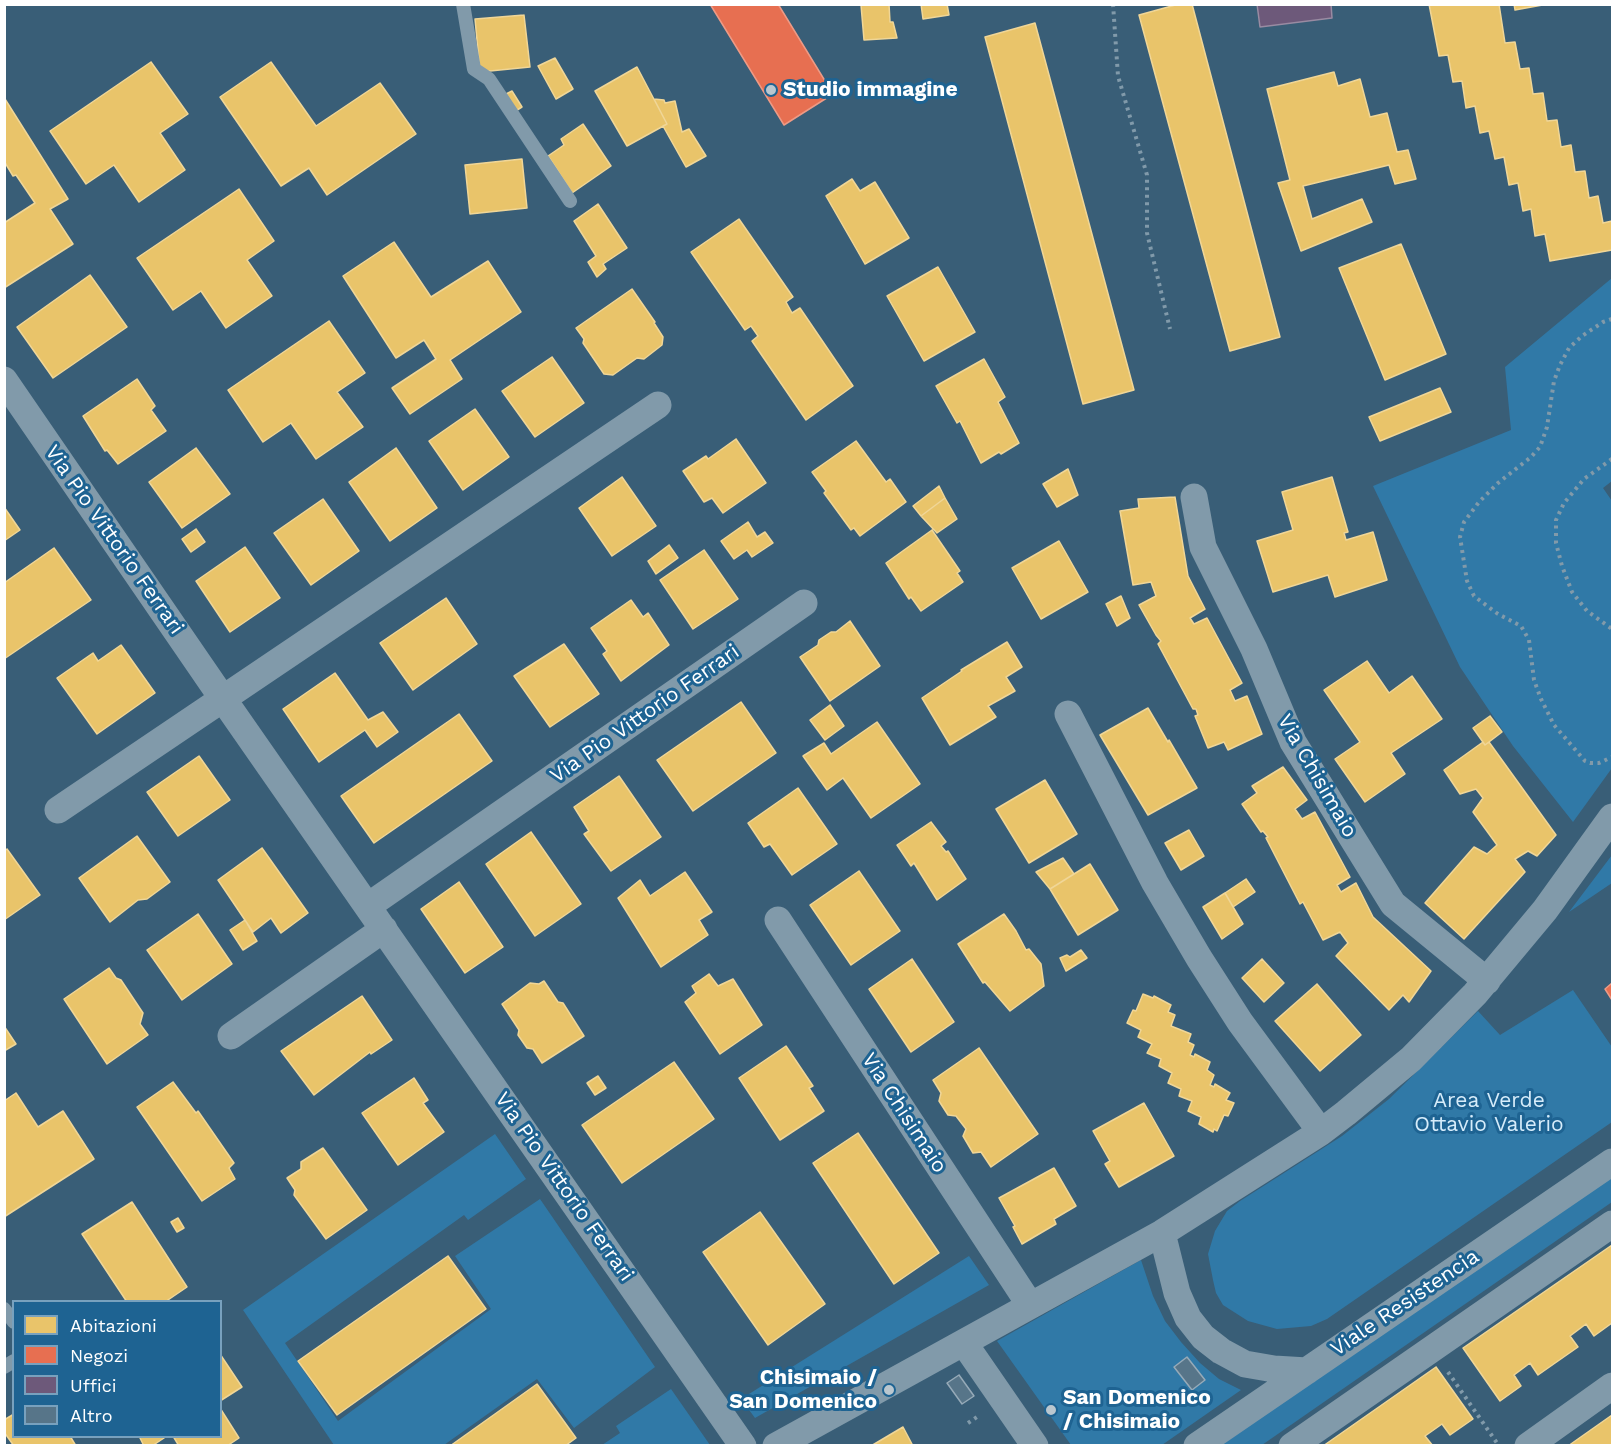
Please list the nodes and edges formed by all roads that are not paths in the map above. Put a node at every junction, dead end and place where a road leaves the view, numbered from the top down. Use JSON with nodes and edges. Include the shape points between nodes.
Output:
{"nodes":[{"id":1,"x":463,"y":4,"type":"edge"},
{"id":2,"x":570,"y":201,"type":"dead end"},
{"id":3,"x":4,"y":380,"type":"edge"},
{"id":4,"x":658,"y":405,"type":"dead end"},
{"id":5,"x":1194,"y":497,"type":"dead end"},
{"id":6,"x":804,"y":603,"type":"dead end"},
{"id":7,"x":223,"y":699,"type":"junction"},
{"id":8,"x":1068,"y":714,"type":"dead end"},
{"id":9,"x":58,"y":810,"type":"dead end"},
{"id":10,"x":1612,"y":817,"type":"edge"},
{"id":11,"x":368,"y":906,"type":"junction"},
{"id":12,"x":778,"y":920,"type":"dead end"},
{"id":13,"x":384,"y":929,"type":"junction"},
{"id":14,"x":1487,"y":981,"type":"junction"},
{"id":15,"x":231,"y":1036,"type":"dead end"},
{"id":16,"x":1321,"y":1132,"type":"junction"},
{"id":17,"x":1612,"y":1161,"type":"edge"},
{"id":18,"x":1612,"y":1224,"type":"edge"},
{"id":19,"x":1162,"y":1233,"type":"junction"},
{"id":20,"x":1030,"y":1305,"type":"junction"},
{"id":21,"x":964,"y":1343,"type":"junction"},
{"id":22,"x":1307,"y":1371,"type":"junction"},
{"id":23,"x":1612,"y":1386,"type":"edge"},
{"id":24,"x":744,"y":1446,"type":"edge"},
{"id":25,"x":776,"y":1446,"type":"edge"},
{"id":26,"x":1035,"y":1446,"type":"edge"},
{"id":27,"x":1197,"y":1446,"type":"edge"},
{"id":28,"x":1292,"y":1446,"type":"edge"},
{"id":29,"x":1528,"y":1446,"type":"edge"}],
"edges":[{"from":1,"to":2,"type":"lane","via":[[474,69],[489,79]]},
{"from":3,"to":7,"type":"street","name":"Via Pio Vittorio Ferrari"},
{"from":4,"to":7,"type":"street"},
{"from":5,"to":14,"type":"street","name":"Via Chisimaio","via":[[1203,547],[1254,649],[1293,742],[1393,904]]},
{"from":6,"to":11,"type":"street","name":"Via Pio Vittorio Ferrari"},
{"from":7,"to":9,"type":"street"},
{"from":7,"to":11,"type":"street","name":"Via Pio Vittorio Ferrari"},
{"from":8,"to":16,"type":"street","via":[[1155,883],[1199,958],[1240,1022]]},
{"from":10,"to":14,"type":"street","via":[[1545,910]]},
{"from":11,"to":13,"type":"street","name":"Via Pio Vittorio Ferrari"},
{"from":12,"to":20,"type":"street","name":"Via Chisimaio"},
{"from":13,"to":15,"type":"street"},
{"from":13,"to":24,"type":"street","name":"Via Pio Vittorio Ferrari"},
{"from":14,"to":16,"type":"street","via":[[1412,1059]]},
{"from":16,"to":19,"type":"street"},
{"from":17,"to":22,"type":"street","name":"Viale Resistencia"},
{"from":18,"to":28,"type":"street"},
{"from":19,"to":20,"type":"street"},
{"from":19,"to":22,"type":"street","via":[[1177,1293],[1188,1318],[1203,1337],[1245,1364]]},
{"from":20,"to":21,"type":"street"},
{"from":21,"to":25,"type":"street","via":[[811,1435]]},
{"from":21,"to":26,"type":"street"},
{"from":22,"to":27,"type":"street","name":"Viale Resistencia"},
{"from":23,"to":29,"type":"street"}]}
